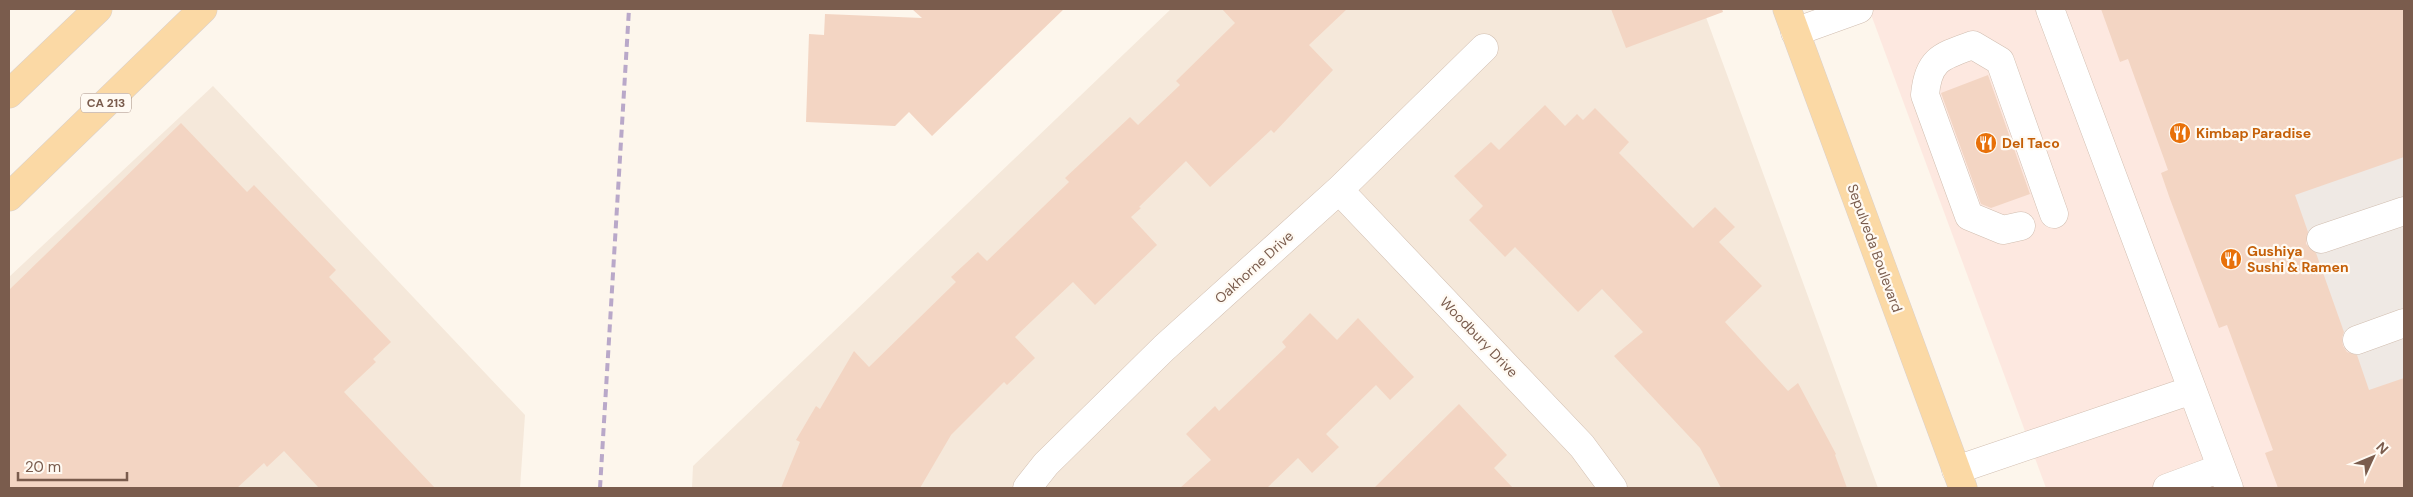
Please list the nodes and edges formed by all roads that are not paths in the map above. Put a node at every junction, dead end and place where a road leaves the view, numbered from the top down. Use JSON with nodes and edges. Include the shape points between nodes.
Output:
{"nodes":[{"id":1,"x":98,"y":9,"type":"edge"},
{"id":2,"x":203,"y":9,"type":"edge"},
{"id":3,"x":1858,"y":9,"type":"edge"},
{"id":4,"x":2050,"y":9,"type":"edge"},
{"id":5,"x":1791,"y":20,"type":"edge"},
{"id":6,"x":1484,"y":48,"type":"dead end"},
{"id":7,"x":9,"y":94,"type":"edge"},
{"id":8,"x":1339,"y":190,"type":"junction"},
{"id":9,"x":9,"y":197,"type":"edge"},
{"id":10,"x":2404,"y":211,"type":"edge"},
{"id":11,"x":2054,"y":214,"type":"dead end"},
{"id":12,"x":2020,"y":226,"type":"dead end"},
{"id":13,"x":2321,"y":239,"type":"dead end"},
{"id":14,"x":2404,"y":323,"type":"edge"},
{"id":15,"x":2357,"y":340,"type":"dead end"},
{"id":16,"x":2192,"y":390,"type":"junction"},
{"id":17,"x":2225,"y":478,"type":"edge"},
{"id":18,"x":1960,"y":479,"type":"edge"},
{"id":19,"x":1027,"y":488,"type":"edge"},
{"id":20,"x":1613,"y":488,"type":"edge"},
{"id":21,"x":2167,"y":488,"type":"edge"}],
"edges":[{"from":1,"to":7,"type":"main road"},
{"from":2,"to":9,"type":"main road","number":"CA 213"},
{"from":3,"to":5,"type":"street"},
{"from":4,"to":16,"type":"street"},
{"from":5,"to":18,"type":"main road","name":"Sepulveda Boulevard"},
{"from":6,"to":8,"type":"street","name":"Oakhorne Drive"},
{"from":8,"to":19,"type":"street","name":"Oakhorne Drive","via":[[1164,348],[1046,464]]},
{"from":8,"to":20,"type":"street","name":"Woodbury Drive","via":[[1582,446]]},
{"from":10,"to":13,"type":"street"},
{"from":11,"to":12,"type":"street","via":[[2000,60],[1973,45],[1942,56],[1927,76],[1924,96],[1969,216],[2003,230]]},
{"from":14,"to":15,"type":"street"},
{"from":16,"to":17,"type":"street"},
{"from":16,"to":18,"type":"street"},
{"from":17,"to":21,"type":"street"}]}
